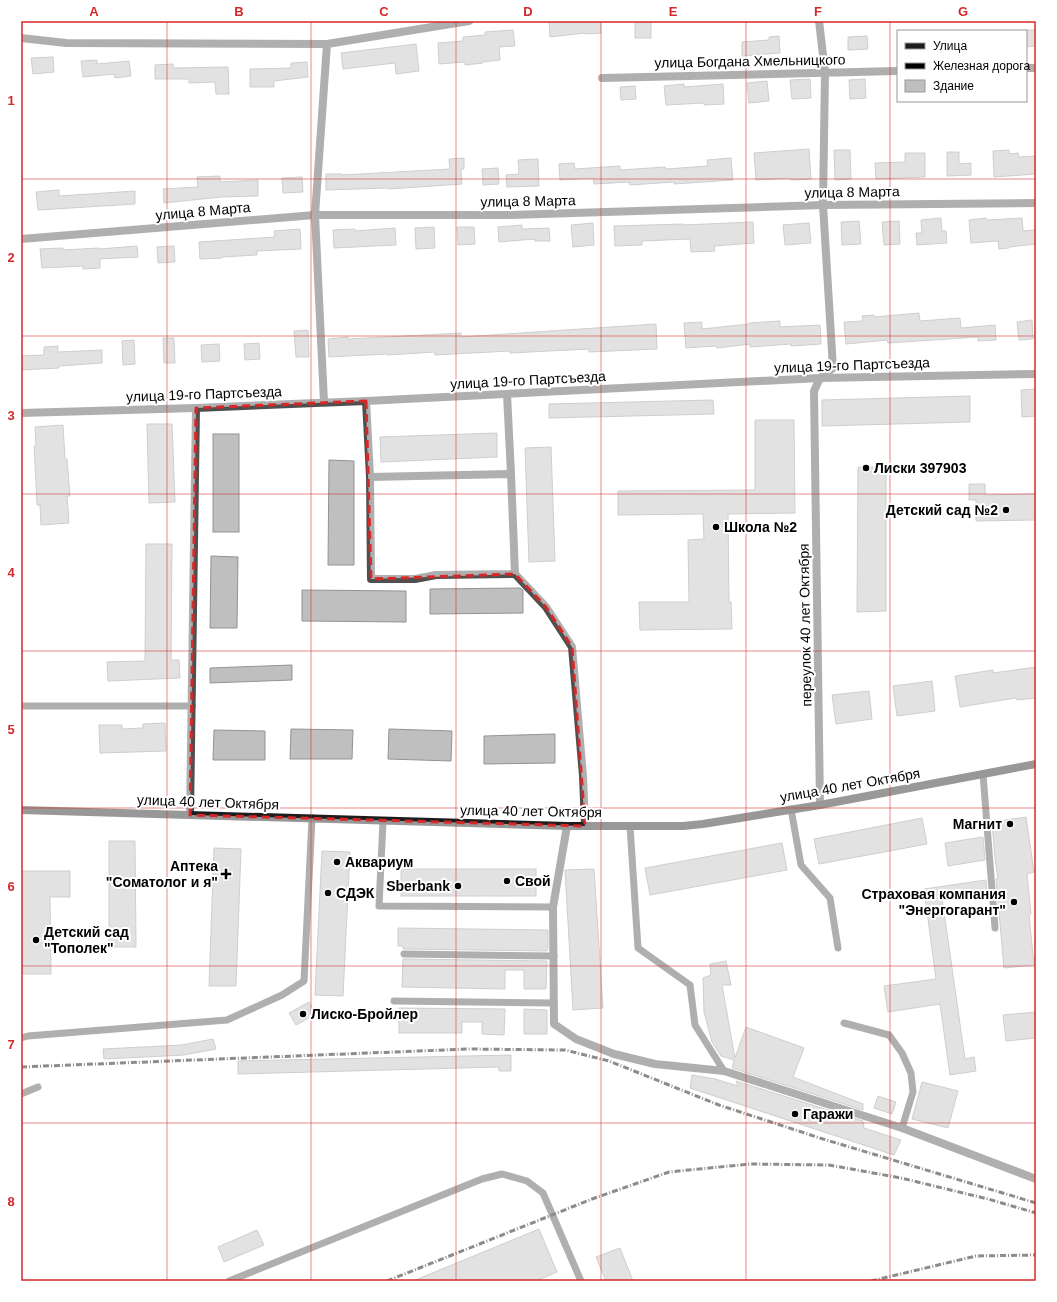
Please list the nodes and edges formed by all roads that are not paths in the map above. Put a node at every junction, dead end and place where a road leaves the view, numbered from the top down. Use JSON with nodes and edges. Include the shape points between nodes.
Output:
{"nodes":[{"id":1,"x":469,"y":21,"type":"edge"},
{"id":2,"x":819,"y":21,"type":"edge"},
{"id":3,"x":21,"y":38,"type":"edge"},
{"id":4,"x":327,"y":44,"type":"junction"},
{"id":5,"x":897,"y":71,"type":"edge"},
{"id":6,"x":825,"y":72,"type":"junction"},
{"id":7,"x":602,"y":78,"type":"dead end"},
{"id":8,"x":1036,"y":203,"type":"edge"},
{"id":9,"x":824,"y":205,"type":"junction"},
{"id":10,"x":315,"y":215,"type":"junction"},
{"id":11,"x":21,"y":239,"type":"edge"},
{"id":12,"x":1036,"y":374,"type":"edge"},
{"id":13,"x":820,"y":378,"type":"junction"},
{"id":14,"x":507,"y":394,"type":"junction"},
{"id":15,"x":366,"y":401,"type":"junction"},
{"id":16,"x":324,"y":402,"type":"junction"},
{"id":17,"x":196,"y":408,"type":"junction"},
{"id":18,"x":21,"y":413,"type":"edge"},
{"id":19,"x":511,"y":474,"type":"junction"},
{"id":20,"x":370,"y":477,"type":"junction"},
{"id":21,"x":516,"y":574,"type":"junction"},
{"id":22,"x":21,"y":706,"type":"edge"},
{"id":23,"x":192,"y":706,"type":"junction"},
{"id":24,"x":1036,"y":764,"type":"edge"},
{"id":25,"x":983,"y":774,"type":"junction"},
{"id":26,"x":820,"y":805,"type":"junction"},
{"id":27,"x":21,"y":810,"type":"edge"},
{"id":28,"x":791,"y":810,"type":"junction"},
{"id":29,"x":190,"y":815,"type":"junction"},
{"id":30,"x":312,"y":818,"type":"junction"},
{"id":31,"x":383,"y":821,"type":"junction"},
{"id":32,"x":567,"y":826,"type":"junction"},
{"id":33,"x":586,"y":826,"type":"junction"},
{"id":34,"x":630,"y":826,"type":"junction"},
{"id":35,"x":553,"y":907,"type":"junction"},
{"id":36,"x":995,"y":928,"type":"dead end"},
{"id":37,"x":838,"y":948,"type":"dead end"},
{"id":38,"x":404,"y":954,"type":"dead end"},
{"id":39,"x":554,"y":956,"type":"junction"},
{"id":40,"x":394,"y":1001,"type":"dead end"},
{"id":41,"x":554,"y":1003,"type":"junction"},
{"id":42,"x":844,"y":1023,"type":"dead end"},
{"id":43,"x":21,"y":1038,"type":"edge"},
{"id":44,"x":724,"y":1071,"type":"junction"},
{"id":45,"x":38,"y":1087,"type":"dead end"},
{"id":46,"x":21,"y":1094,"type":"edge"},
{"id":47,"x":902,"y":1128,"type":"junction"},
{"id":48,"x":1036,"y":1179,"type":"edge"},
{"id":49,"x":230,"y":1281,"type":"edge"},
{"id":50,"x":581,"y":1281,"type":"edge"}],
"edges":[{"from":1,"to":4,"type":"street"},
{"from":2,"to":6,"type":"street","name":"переулок 40 лет Октября"},
{"from":3,"to":4,"type":"street","via":[[66,43]]},
{"from":4,"to":10,"type":"street"},
{"from":5,"to":6,"type":"street","name":"улица Богдана Хмельницкого"},
{"from":6,"to":7,"type":"street","name":"улица Богдана Хмельницкого"},
{"from":6,"to":9,"type":"street","name":"переулок 40 лет Октября"},
{"from":8,"to":9,"type":"street","name":"улица 8 Марта"},
{"from":9,"to":10,"type":"street","name":"улица 8 Марта","via":[[510,216]]},
{"from":9,"to":13,"type":"street","name":"переулок 40 лет Октября","via":[[833,368]]},
{"from":10,"to":11,"type":"street","name":"улица 8 Марта"},
{"from":10,"to":16,"type":"street"},
{"from":12,"to":13,"type":"street","name":"улица 19-го Партсъезда"},
{"from":13,"to":14,"type":"street","name":"улица 19-го Партсъезда"},
{"from":13,"to":26,"type":"street","name":"переулок 40 лет Октября","via":[[814,391]]},
{"from":14,"to":15,"type":"street","name":"улица 19-го Партсъезда"},
{"from":14,"to":19,"type":"street"},
{"from":15,"to":16,"type":"street","name":"улица 19-го Партсъезда"},
{"from":15,"to":20,"type":"street"},
{"from":16,"to":17,"type":"street","name":"улица 19-го Партсъезда"},
{"from":17,"to":18,"type":"street","name":"улица 19-го Партсъезда"},
{"from":17,"to":23,"type":"street"},
{"from":19,"to":20,"type":"street"},
{"from":19,"to":21,"type":"street"},
{"from":20,"to":21,"type":"street","via":[[371,579]]},
{"from":21,"to":33,"type":"street","via":[[546,607],[572,647]]},
{"from":22,"to":23,"type":"lane"},
{"from":23,"to":29,"type":"street"},
{"from":24,"to":25,"type":"main road","name":"улица 40 лет Октября"},
{"from":25,"to":26,"type":"main road","name":"улица 40 лет Октября"},
{"from":25,"to":36,"type":"lane"},
{"from":26,"to":28,"type":"main road","name":"улица 40 лет Октября"},
{"from":27,"to":29,"type":"main road","name":"улица 40 лет Октября"},
{"from":28,"to":34,"type":"main road","name":"улица 40 лет Октября","via":[[684,826]]},
{"from":28,"to":37,"type":"lane","via":[[801,865],[830,898]]},
{"from":29,"to":30,"type":"main road","name":"улица 40 лет Октября"},
{"from":30,"to":31,"type":"main road","name":"улица 40 лет Октября"},
{"from":30,"to":43,"type":"lane","via":[[304,981],[282,995],[227,1020]]},
{"from":31,"to":32,"type":"main road","name":"улица 40 лет Октября"},
{"from":31,"to":35,"type":"lane","via":[[379,906]]},
{"from":32,"to":33,"type":"main road","name":"улица 40 лет Октября"},
{"from":32,"to":35,"type":"street"},
{"from":33,"to":34,"type":"main road","name":"улица 40 лет Октября"},
{"from":34,"to":44,"type":"lane","via":[[638,948],[690,985],[695,1025]]},
{"from":35,"to":39,"type":"street"},
{"from":38,"to":39,"type":"lane"},
{"from":39,"to":41,"type":"street"},
{"from":40,"to":41,"type":"lane"},
{"from":41,"to":44,"type":"street","via":[[554,1024],[576,1039],[614,1054],[654,1064]]},
{"from":42,"to":47,"type":"lane","via":[[889,1035],[902,1053],[911,1073],[913,1092]]},
{"from":44,"to":47,"type":"street"},
{"from":45,"to":46,"type":"lane"},
{"from":47,"to":48,"type":"street"},
{"from":49,"to":50,"type":"lane","via":[[482,1179],[502,1174],[527,1181],[543,1193]]}]}
